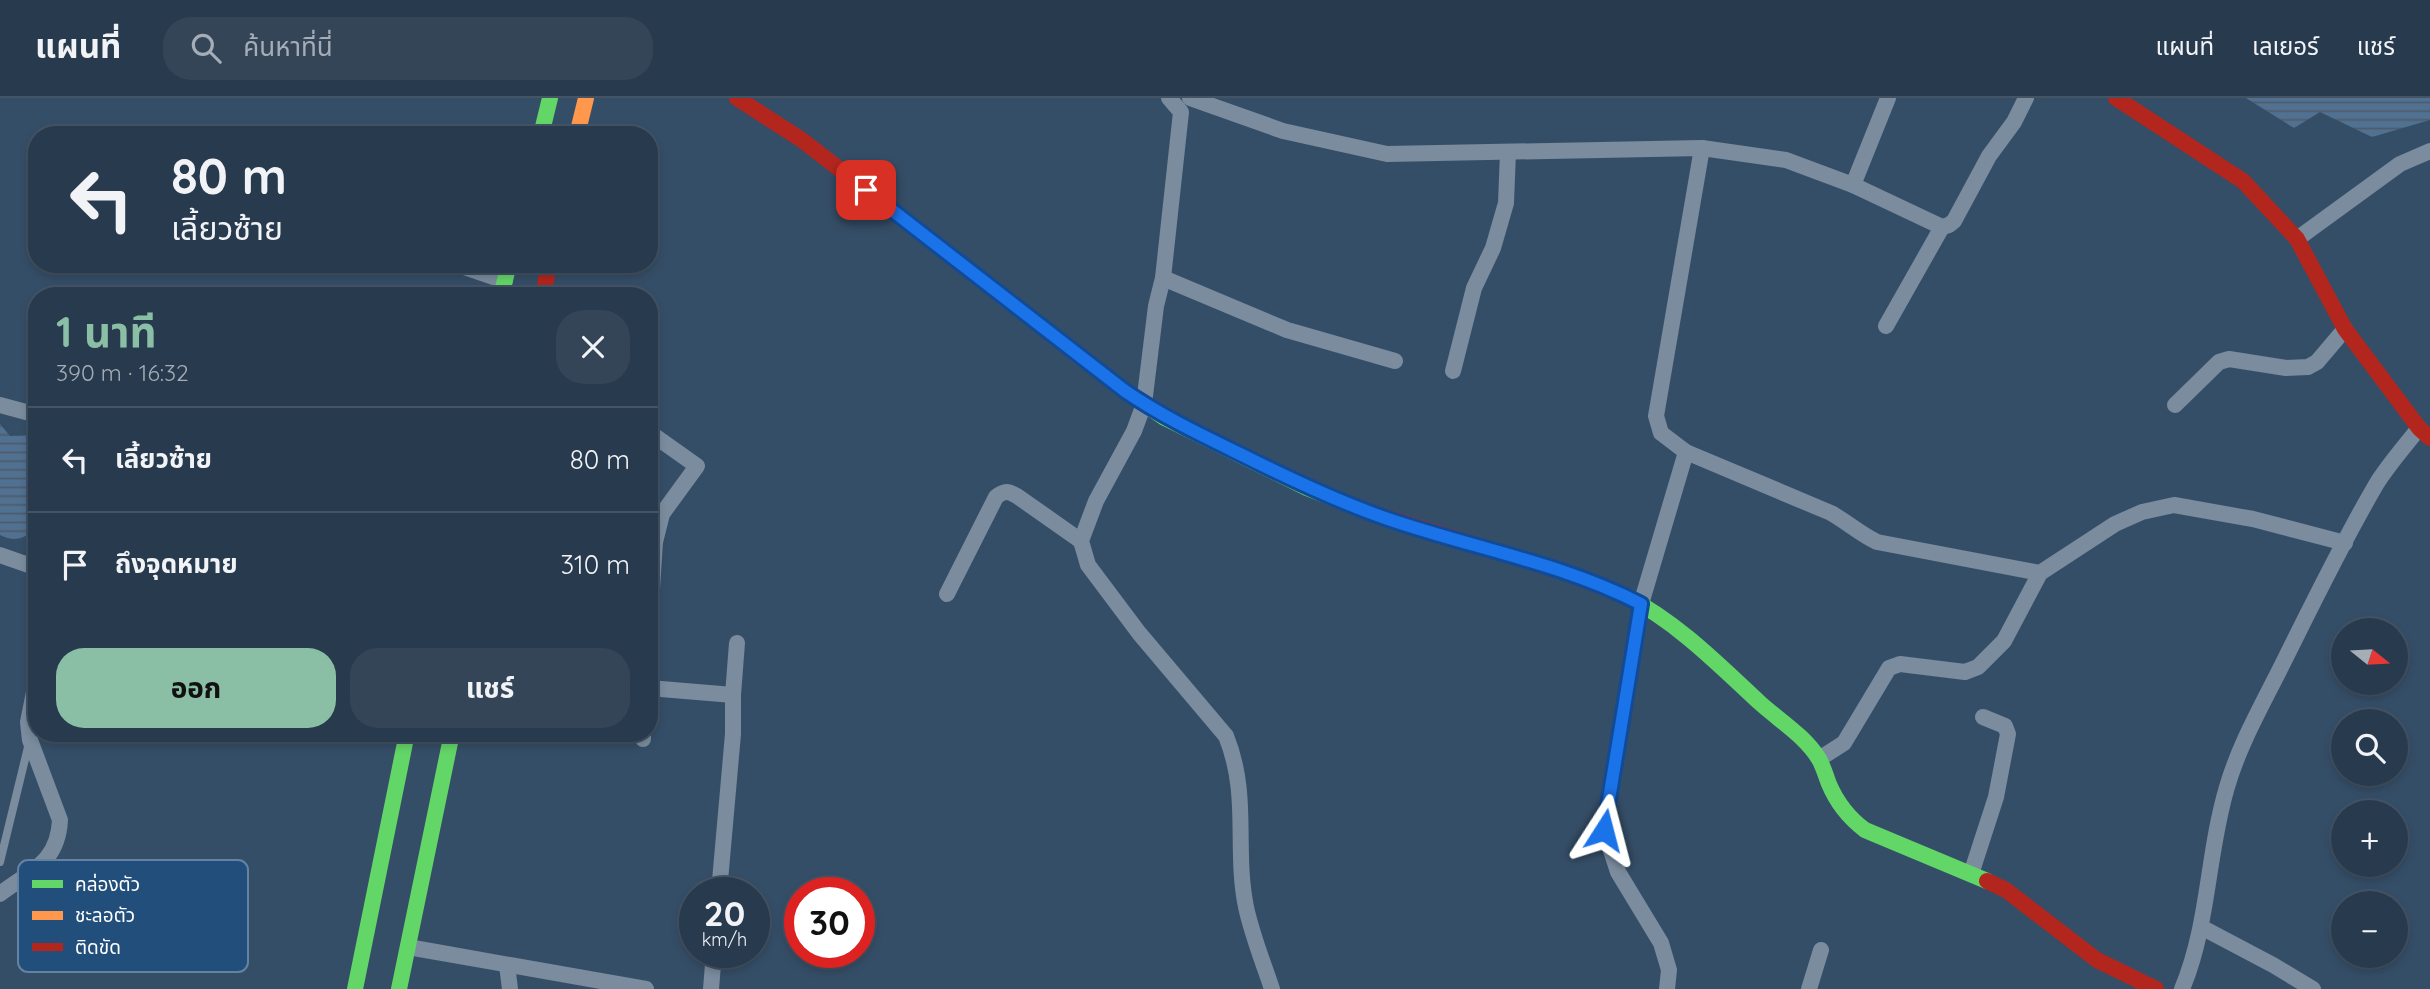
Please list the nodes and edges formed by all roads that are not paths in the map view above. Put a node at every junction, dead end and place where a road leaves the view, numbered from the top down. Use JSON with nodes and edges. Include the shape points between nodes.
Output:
{"nodes":[{"id":1,"x":550,"y":98,"type":"edge"},
{"id":2,"x":586,"y":98,"type":"edge"},
{"id":3,"x":737,"y":98,"type":"edge"},
{"id":4,"x":1169,"y":98,"type":"edge"},
{"id":5,"x":1190,"y":98,"type":"edge"},
{"id":6,"x":1888,"y":98,"type":"edge"},
{"id":7,"x":2026,"y":98,"type":"edge"},
{"id":8,"x":2116,"y":98,"type":"edge"},
{"id":9,"x":543,"y":126,"type":"edge"},
{"id":10,"x":580,"y":126,"type":"edge"},
{"id":11,"x":1702,"y":148,"type":"junction"},
{"id":12,"x":2430,"y":151,"type":"edge"},
{"id":13,"x":1508,"y":152,"type":"junction"},
{"id":14,"x":1853,"y":185,"type":"junction"},
{"id":15,"x":1942,"y":227,"type":"junction"},
{"id":16,"x":2297,"y":239,"type":"junction"},
{"id":17,"x":473,"y":273,"type":"edge"},
{"id":18,"x":1163,"y":278,"type":"junction"},
{"id":19,"x":501,"y":287,"type":"edge"},
{"id":20,"x":1886,"y":326,"type":"dead end"},
{"id":21,"x":2345,"y":329,"type":"junction"},
{"id":22,"x":1395,"y":361,"type":"dead end"},
{"id":23,"x":1453,"y":371,"type":"dead end"},
{"id":24,"x":1144,"y":404,"type":"junction"},
{"id":25,"x":0,"y":405,"type":"edge"},
{"id":26,"x":2175,"y":405,"type":"dead end"},
{"id":27,"x":28,"y":413,"type":"edge"},
{"id":28,"x":2424,"y":433,"type":"edge"},
{"id":29,"x":658,"y":438,"type":"edge"},
{"id":30,"x":1686,"y":452,"type":"junction"},
{"id":31,"x":658,"y":530,"type":"edge"},
{"id":32,"x":1082,"y":541,"type":"junction"},
{"id":33,"x":2345,"y":543,"type":"junction"},
{"id":34,"x":0,"y":555,"type":"edge"},
{"id":35,"x":28,"y":565,"type":"edge"},
{"id":36,"x":2040,"y":573,"type":"junction"},
{"id":37,"x":947,"y":594,"type":"dead end"},
{"id":38,"x":1641,"y":604,"type":"junction"},
{"id":39,"x":737,"y":643,"type":"dead end"},
{"id":40,"x":658,"y":689,"type":"edge"},
{"id":41,"x":733,"y":695,"type":"junction"},
{"id":42,"x":1983,"y":717,"type":"dead end"},
{"id":43,"x":30,"y":742,"type":"edge"},
{"id":44,"x":31,"y":742,"type":"edge"},
{"id":45,"x":405,"y":742,"type":"edge"},
{"id":46,"x":450,"y":742,"type":"edge"},
{"id":47,"x":1819,"y":759,"type":"junction"},
{"id":48,"x":46,"y":860,"type":"edge"},
{"id":49,"x":0,"y":862,"type":"edge"},
{"id":50,"x":1971,"y":874,"type":"junction"},
{"id":51,"x":720,"y":877,"type":"edge"},
{"id":52,"x":18,"y":881,"type":"edge"},
{"id":53,"x":0,"y":894,"type":"edge"},
{"id":54,"x":2201,"y":927,"type":"junction"},
{"id":55,"x":408,"y":947,"type":"junction"},
{"id":56,"x":1821,"y":950,"type":"dead end"},
{"id":57,"x":507,"y":965,"type":"junction"},
{"id":58,"x":713,"y":968,"type":"edge"},
{"id":59,"x":355,"y":989,"type":"edge"},
{"id":60,"x":399,"y":989,"type":"edge"},
{"id":61,"x":510,"y":989,"type":"edge"},
{"id":62,"x":646,"y":989,"type":"edge"},
{"id":63,"x":711,"y":989,"type":"edge"},
{"id":64,"x":1272,"y":989,"type":"edge"},
{"id":65,"x":1667,"y":989,"type":"edge"},
{"id":66,"x":1809,"y":989,"type":"edge"},
{"id":67,"x":2156,"y":989,"type":"edge"},
{"id":68,"x":2182,"y":989,"type":"edge"},
{"id":69,"x":2313,"y":989,"type":"edge"}],
"edges":[{"from":1,"to":9,"type":"street"},
{"from":2,"to":10,"type":"street"},
{"from":3,"to":24,"type":"street","via":[[802,140]]},
{"from":4,"to":18,"type":"street","via":[[1181,112]]},
{"from":5,"to":13,"type":"street","via":[[1283,131],[1387,154]]},
{"from":6,"to":14,"type":"street"},
{"from":7,"to":15,"type":"street","via":[[1954,221]]},
{"from":8,"to":16,"type":"street","via":[[2243,181]]},
{"from":11,"to":13,"type":"street"},
{"from":11,"to":14,"type":"street","via":[[1786,160]]},
{"from":11,"to":30,"type":"street","via":[[1656,416],[1661,433]]},
{"from":12,"to":16,"type":"street","via":[[2400,164]]},
{"from":13,"to":23,"type":"street","via":[[1506,204],[1475,288]]},
{"from":14,"to":15,"type":"street"},
{"from":15,"to":20,"type":"street"},
{"from":16,"to":21,"type":"street"},
{"from":17,"to":19,"type":"street"},
{"from":18,"to":22,"type":"street","via":[[1287,330]]},
{"from":18,"to":24,"type":"street"},
{"from":21,"to":26,"type":"street","via":[[2308,367],[2229,359],[2219,362]]},
{"from":21,"to":28,"type":"street"},
{"from":24,"to":32,"type":"street"},
{"from":24,"to":38,"type":"street","via":[[1307,488],[1388,519],[1552,568]]},
{"from":25,"to":27,"type":"street"},
{"from":28,"to":33,"type":"street","via":[[2378,481]]},
{"from":29,"to":31,"type":"street","via":[[697,466],[662,514]]},
{"from":30,"to":36,"type":"street","via":[[1831,513],[1877,542]]},
{"from":30,"to":38,"type":"street"},
{"from":32,"to":37,"type":"street","via":[[1017,496],[1003,492],[996,497]]},
{"from":32,"to":64,"type":"street","via":[[1095,575],[1226,736],[1240,783],[1246,906]]},
{"from":33,"to":36,"type":"street","via":[[2174,505],[2115,524]]},
{"from":33,"to":54,"type":"street","via":[[2242,744],[2217,828]]},
{"from":34,"to":35,"type":"street"},
{"from":36,"to":47,"type":"street","via":[[2004,641],[1978,667],[1965,672],[1900,664],[1889,668],[1844,743]]},
{"from":38,"to":47,"type":"street","via":[[1706,652],[1800,736]]},
{"from":38,"to":65,"type":"street","via":[[1604,830],[1618,872],[1661,943]]},
{"from":39,"to":41,"type":"street"},
{"from":40,"to":41,"type":"street"},
{"from":41,"to":51,"type":"street"},
{"from":42,"to":50,"type":"street","via":[[2005,726],[2008,734],[1996,797]]},
{"from":43,"to":49,"type":"lane"},
{"from":44,"to":48,"type":"street","via":[[60,820],[54,851]]},
{"from":45,"to":59,"type":"street"},
{"from":46,"to":55,"type":"street"},
{"from":47,"to":50,"type":"street","via":[[1850,819],[1865,830]]},
{"from":50,"to":67,"type":"street","via":[[2006,890],[2097,960]]},
{"from":52,"to":53,"type":"street"},
{"from":54,"to":68,"type":"street"},
{"from":54,"to":69,"type":"street"},
{"from":55,"to":57,"type":"street"},
{"from":55,"to":60,"type":"street"},
{"from":56,"to":66,"type":"street"},
{"from":57,"to":61,"type":"street"},
{"from":57,"to":62,"type":"street"},
{"from":58,"to":63,"type":"street"}]}
